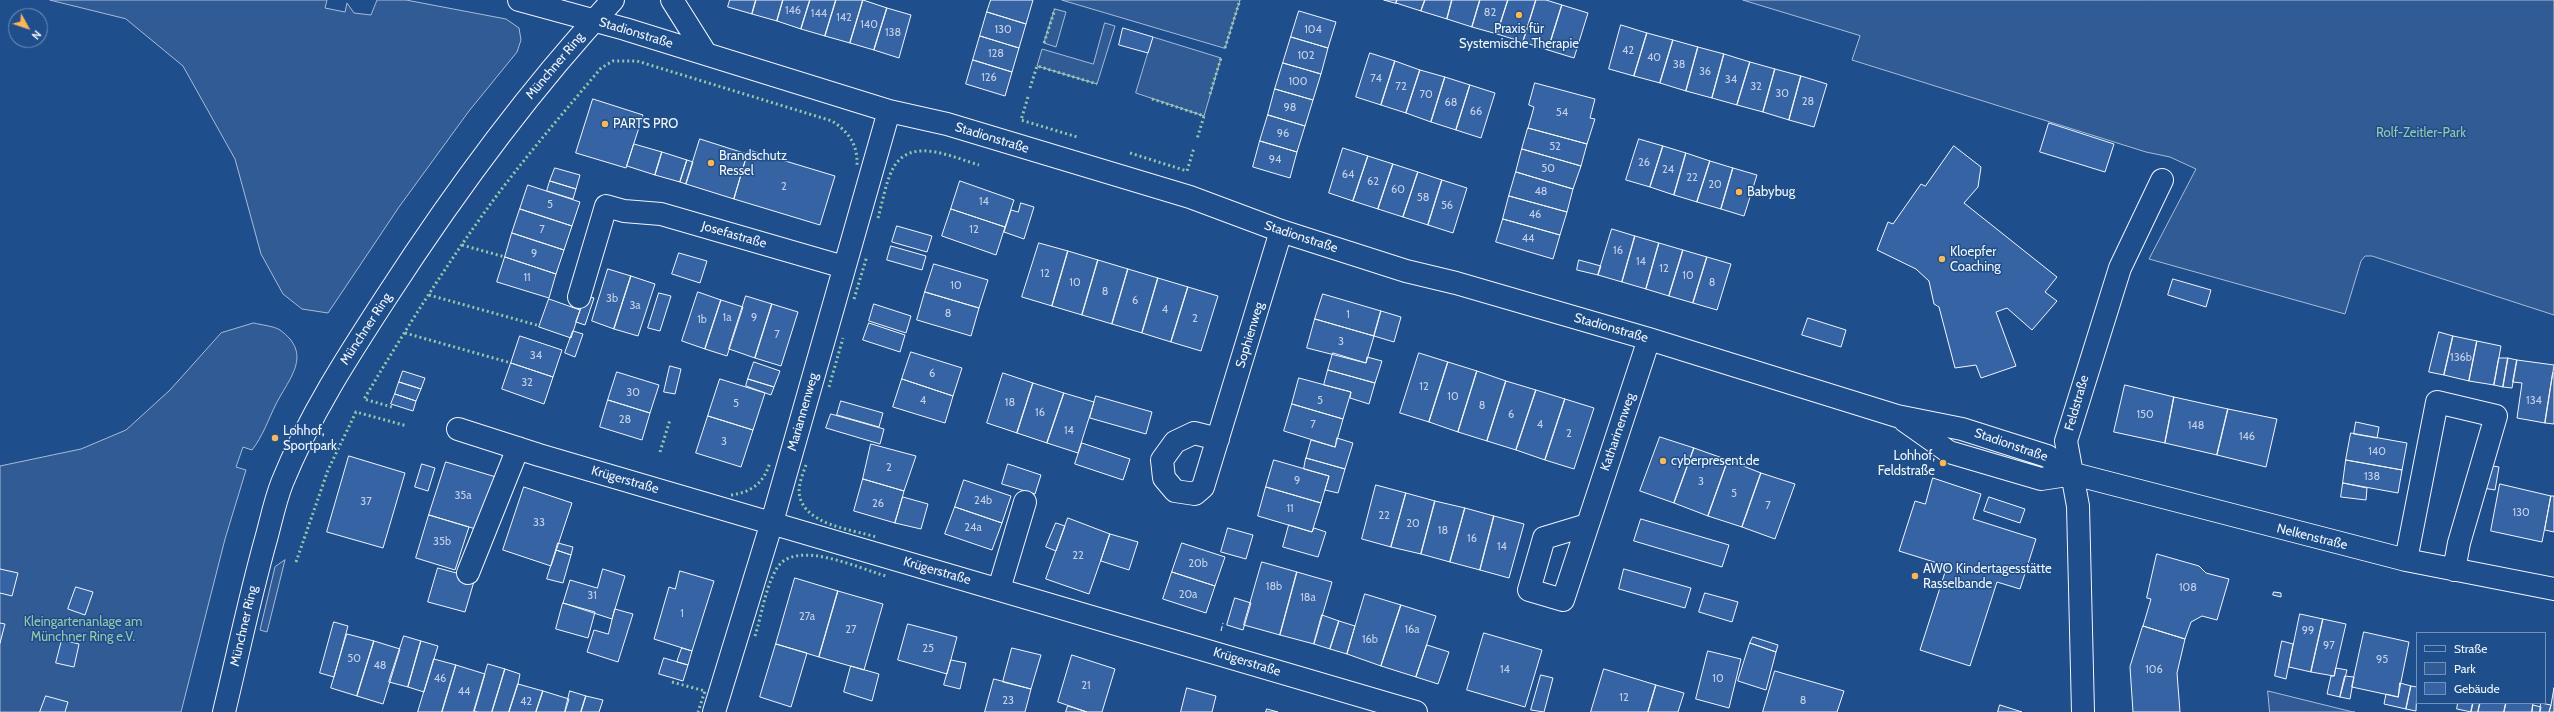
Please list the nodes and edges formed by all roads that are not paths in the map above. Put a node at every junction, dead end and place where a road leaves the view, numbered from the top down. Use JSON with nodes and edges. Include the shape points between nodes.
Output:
{"nodes":[{"id":1,"x":519,"y":0,"type":"edge"},
{"id":2,"x":613,"y":0,"type":"edge"},
{"id":3,"x":672,"y":0,"type":"edge"},
{"id":4,"x":594,"y":21,"type":"junction"},
{"id":5,"x":706,"y":54,"type":"junction"},
{"id":6,"x":889,"y":111,"type":"junction"},
{"id":7,"x":2162,"y":180,"type":"dead end"},
{"id":8,"x":1282,"y":231,"type":"junction"},
{"id":9,"x":844,"y":267,"type":"junction"},
{"id":10,"x":579,"y":297,"type":"dead end"},
{"id":11,"x":1649,"y":339,"type":"junction"},
{"id":12,"x":458,"y":429,"type":"dead end"},
{"id":13,"x":1218,"y":439,"type":"dead end"},
{"id":14,"x":518,"y":448,"type":"junction"},
{"id":15,"x":2074,"y":474,"type":"junction"},
{"id":16,"x":1025,"y":502,"type":"dead end"},
{"id":17,"x":772,"y":522,"type":"junction"},
{"id":18,"x":1587,"y":525,"type":"dead end"},
{"id":19,"x":2406,"y":560,"type":"junction"},
{"id":20,"x":2454,"y":570,"type":"junction"},
{"id":21,"x":468,"y":573,"type":"dead end"},
{"id":22,"x":999,"y":589,"type":"junction"},
{"id":23,"x":2554,"y":589,"type":"edge"},
{"id":24,"x":229,"y":711,"type":"edge"},
{"id":25,"x":714,"y":712,"type":"edge"},
{"id":26,"x":1416,"y":712,"type":"edge"},
{"id":27,"x":2083,"y":712,"type":"edge"}],
"edges":[{"from":1,"to":4,"type":"street","name":"Stadionstraße"},
{"from":2,"to":4,"type":"street","name":"Münchner Ring"},
{"from":3,"to":5,"type":"street","name":"Stadionstraße"},
{"from":4,"to":5,"type":"street","name":"Stadionstraße"},
{"from":4,"to":24,"type":"street","name":"Münchner Ring","via":[[554,65],[494,142],[399,277],[330,386],[297,448],[281,485],[252,591]]},
{"from":5,"to":6,"type":"street","name":"Stadionstraße"},
{"from":6,"to":8,"type":"street","name":"Stadionstraße","via":[[947,124],[1190,197]]},
{"from":6,"to":9,"type":"street","name":"Mariannenweg"},
{"from":7,"to":15,"type":"street","name":"Feldstraße","via":[[2120,268],[2075,407],[2066,441]]},
{"from":8,"to":11,"type":"street","name":"Stadionstraße","via":[[1406,271]]},
{"from":8,"to":13,"type":"street","name":"Sophienweg"},
{"from":9,"to":10,"type":"street","name":"Josefastraße","via":[[661,214],[624,211],[606,206]]},
{"from":9,"to":17,"type":"street","name":"Mariannenweg"},
{"from":11,"to":15,"type":"street","name":"Stadionstraße","via":[[1897,416],[1949,452],[2041,479]]},
{"from":11,"to":18,"type":"street","name":"Katharinenweg"},
{"from":12,"to":14,"type":"street","name":"Krügerstraße"},
{"from":14,"to":17,"type":"street","name":"Krügerstraße"},
{"from":14,"to":21,"type":"street"},
{"from":15,"to":19,"type":"street","name":"Nelkenstraße"},
{"from":15,"to":27,"type":"street","name":"Feldstraße","via":[[2078,506]]},
{"from":16,"to":22,"type":"street"},
{"from":17,"to":22,"type":"street","name":"Krügerstraße"},
{"from":17,"to":25,"type":"street","name":"Mariannenweg"},
{"from":19,"to":20,"type":"street","name":"Nelkenstraße"},
{"from":19,"to":20,"type":"street","via":[[2437,402],[2496,416],[2459,543]]},
{"from":20,"to":23,"type":"street","name":"Nelkenstraße"},
{"from":22,"to":26,"type":"street","name":"Krügerstraße"}]}
